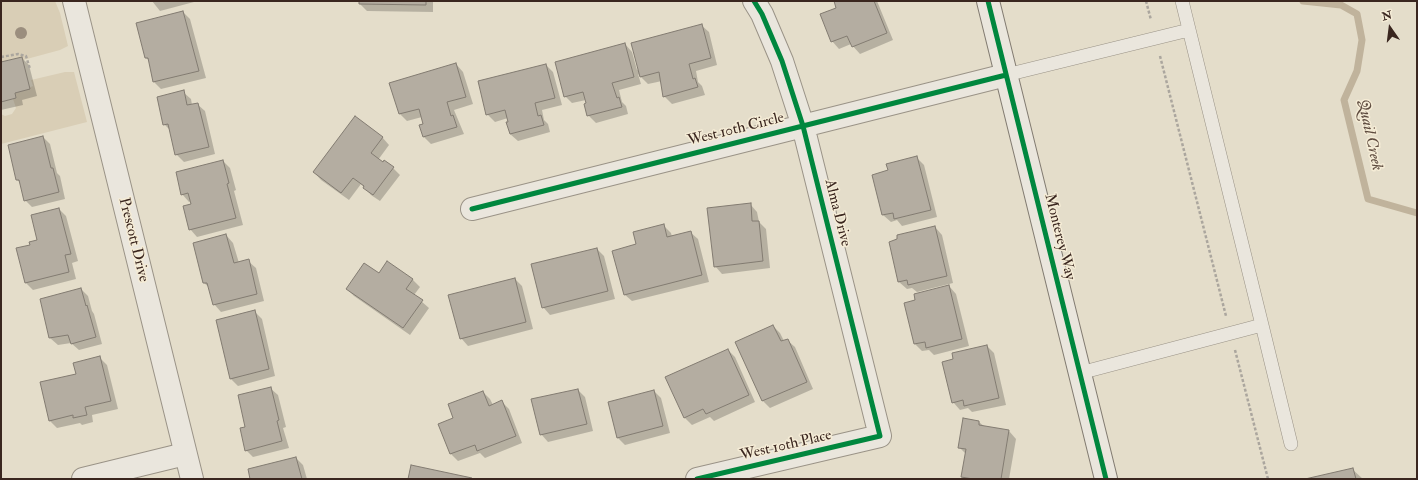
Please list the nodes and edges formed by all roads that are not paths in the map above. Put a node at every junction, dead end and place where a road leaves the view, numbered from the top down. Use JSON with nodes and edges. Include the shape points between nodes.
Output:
{"nodes":[{"id":1,"x":74,"y":1,"type":"edge"},
{"id":2,"x":754,"y":1,"type":"edge"},
{"id":3,"x":988,"y":1,"type":"edge"},
{"id":4,"x":1182,"y":1,"type":"edge"},
{"id":5,"x":1189,"y":30,"type":"junction"},
{"id":6,"x":1006,"y":75,"type":"junction"},
{"id":7,"x":803,"y":126,"type":"junction"},
{"id":8,"x":472,"y":210,"type":"dead end"},
{"id":9,"x":1262,"y":325,"type":"junction"},
{"id":10,"x":1080,"y":373,"type":"junction"},
{"id":11,"x":880,"y":436,"type":"joint"},
{"id":12,"x":1291,"y":444,"type":"dead end"},
{"id":13,"x":185,"y":454,"type":"junction"},
{"id":14,"x":83,"y":479,"type":"edge"},
{"id":15,"x":192,"y":479,"type":"edge"},
{"id":16,"x":697,"y":479,"type":"edge"},
{"id":17,"x":1106,"y":479,"type":"edge"}],
"edges":[{"from":1,"to":13,"type":"street","name":"Prescott Drive"},
{"from":2,"to":7,"type":"street","name":"Alma Drive","via":[[782,61]]},
{"from":3,"to":6,"type":"street","name":"Monterey Way"},
{"from":4,"to":5,"type":"lane"},
{"from":5,"to":6,"type":"lane"},
{"from":5,"to":9,"type":"lane"},
{"from":6,"to":7,"type":"street","name":"West 10th Circle"},
{"from":6,"to":10,"type":"street","name":"Monterey Way"},
{"from":7,"to":8,"type":"street","name":"West 10th Circle"},
{"from":7,"to":11,"type":"street","name":"Alma Drive"},
{"from":9,"to":10,"type":"lane"},
{"from":9,"to":12,"type":"lane"},
{"from":10,"to":17,"type":"street","name":"Monterey Way"},
{"from":11,"to":16,"type":"street","name":"West 10th Place"},
{"from":13,"to":14,"type":"street"},
{"from":13,"to":15,"type":"street","name":"Prescott Drive"}]}
